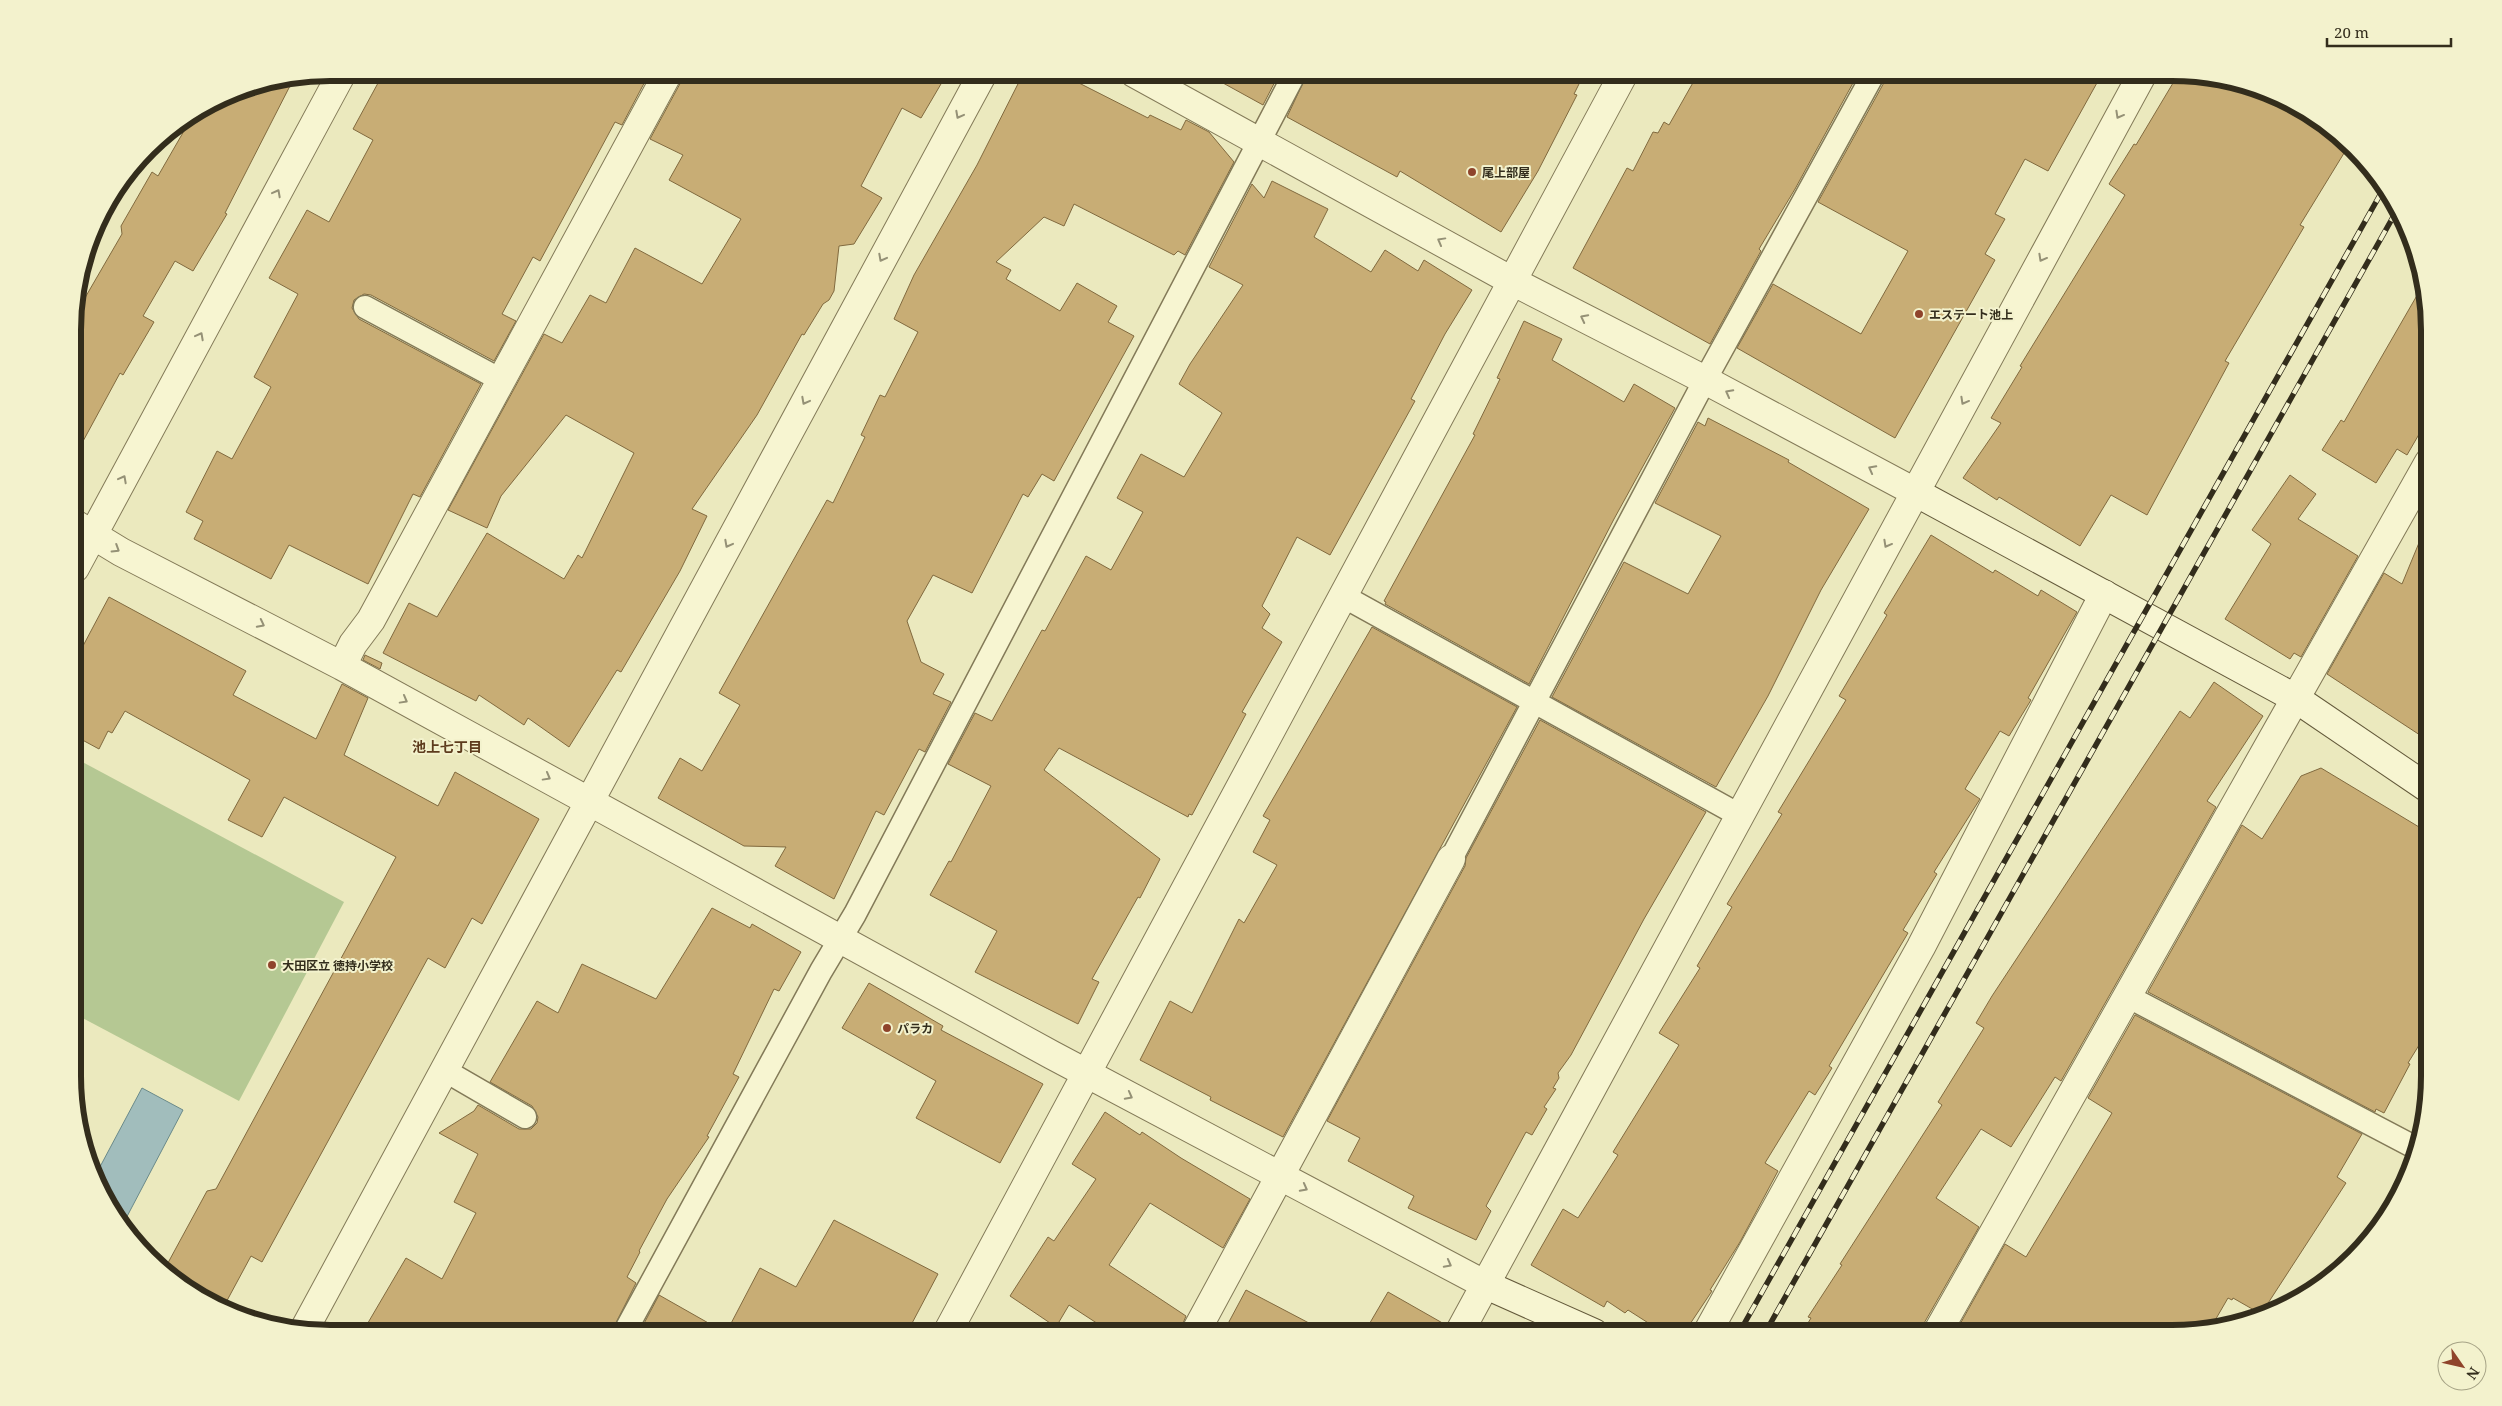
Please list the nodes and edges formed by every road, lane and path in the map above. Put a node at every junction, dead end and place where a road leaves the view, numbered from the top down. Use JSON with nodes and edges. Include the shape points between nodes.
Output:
{"nodes":[{"id":1,"x":337,"y":81,"type":"edge"},
{"id":2,"x":663,"y":81,"type":"edge"},
{"id":3,"x":978,"y":81,"type":"edge"},
{"id":4,"x":1151,"y":81,"type":"edge"},
{"id":5,"x":1290,"y":81,"type":"edge"},
{"id":6,"x":1619,"y":81,"type":"edge"},
{"id":7,"x":1869,"y":81,"type":"edge"},
{"id":8,"x":2138,"y":81,"type":"edge"},
{"id":9,"x":1259,"y":139,"type":"junction"},
{"id":10,"x":1512,"y":281,"type":"junction"},
{"id":11,"x":365,"y":307,"type":"dead end"},
{"id":12,"x":501,"y":380,"type":"junction"},
{"id":13,"x":1705,"y":380,"type":"junction"},
{"id":14,"x":2421,"y":476,"type":"edge"},
{"id":15,"x":1915,"y":492,"type":"junction"},
{"id":16,"x":84,"y":529,"type":"edge"},
{"id":17,"x":81,"y":542,"type":"edge"},
{"id":18,"x":2104,"y":594,"type":"junction"},
{"id":19,"x":1343,"y":596,"type":"junction"},
{"id":20,"x":342,"y":666,"type":"junction"},
{"id":21,"x":2295,"y":698,"type":"junction"},
{"id":22,"x":1535,"y":702,"type":"junction"},
{"id":23,"x":2421,"y":783,"type":"edge"},
{"id":24,"x":590,"y":801,"type":"junction"},
{"id":25,"x":1739,"y":814,"type":"junction"},
{"id":26,"x":1451,"y":859,"type":"joint"},
{"id":27,"x":840,"y":940,"type":"junction"},
{"id":28,"x":2127,"y":996,"type":"junction"},
{"id":29,"x":444,"y":1070,"type":"junction"},
{"id":30,"x":1086,"y":1074,"type":"junction"},
{"id":31,"x":525,"y":1117,"type":"dead end"},
{"id":32,"x":2411,"y":1145,"type":"edge"},
{"id":33,"x":1280,"y":1176,"type":"junction"},
{"id":34,"x":1484,"y":1284,"type":"junction"},
{"id":35,"x":307,"y":1324,"type":"edge"},
{"id":36,"x":628,"y":1325,"type":"edge"},
{"id":37,"x":951,"y":1325,"type":"edge"},
{"id":38,"x":1198,"y":1325,"type":"edge"},
{"id":39,"x":1463,"y":1325,"type":"edge"},
{"id":40,"x":1576,"y":1325,"type":"edge"},
{"id":41,"x":1711,"y":1325,"type":"edge"},
{"id":42,"x":1942,"y":1325,"type":"edge"}],
"edges":[{"from":16,"to":1,"type":"street","one_way":true},
{"from":2,"to":12,"type":"street"},
{"from":3,"to":24,"type":"street","one_way":true},
{"from":4,"to":9,"type":"street"},
{"from":5,"to":9,"type":"lane"},
{"from":6,"to":10,"type":"street"},
{"from":7,"to":13,"type":"lane"},
{"from":8,"to":15,"type":"street","one_way":true},
{"from":10,"to":9,"type":"street","one_way":true},
{"from":9,"to":27,"type":"lane"},
{"from":13,"to":10,"type":"street","one_way":true},
{"from":10,"to":19,"type":"street"},
{"from":11,"to":12,"type":"lane"},
{"from":12,"to":20,"type":"street","via":[[371,620]]},
{"from":15,"to":13,"type":"street","one_way":true},
{"from":13,"to":22,"type":"lane"},
{"from":14,"to":21,"type":"street"},
{"from":15,"to":18,"type":"street"},
{"from":15,"to":25,"type":"street","one_way":true},
{"from":16,"to":17,"type":"street"},
{"from":16,"to":20,"type":"street","one_way":true,"via":[[120,552]]},
{"from":18,"to":21,"type":"street"},
{"from":18,"to":41,"type":"street","via":[[1921,947]]},
{"from":19,"to":22,"type":"lane"},
{"from":19,"to":30,"type":"street"},
{"from":20,"to":24,"type":"street","one_way":true},
{"from":21,"to":23,"type":"street"},
{"from":21,"to":28,"type":"street"},
{"from":22,"to":25,"type":"lane"},
{"from":22,"to":26,"type":"lane"},
{"from":24,"to":27,"type":"street"},
{"from":24,"to":29,"type":"street"},
{"from":25,"to":34,"type":"street"},
{"from":26,"to":33,"type":"street"},
{"from":27,"to":30,"type":"street"},
{"from":27,"to":36,"type":"lane"},
{"from":28,"to":32,"type":"lane"},
{"from":28,"to":42,"type":"street"},
{"from":29,"to":31,"type":"lane"},
{"from":29,"to":35,"type":"street"},
{"from":30,"to":33,"type":"street","one_way":true},
{"from":30,"to":37,"type":"street"},
{"from":33,"to":34,"type":"street","one_way":true},
{"from":33,"to":38,"type":"street"},
{"from":34,"to":39,"type":"street"},
{"from":34,"to":40,"type":"street"}]}
